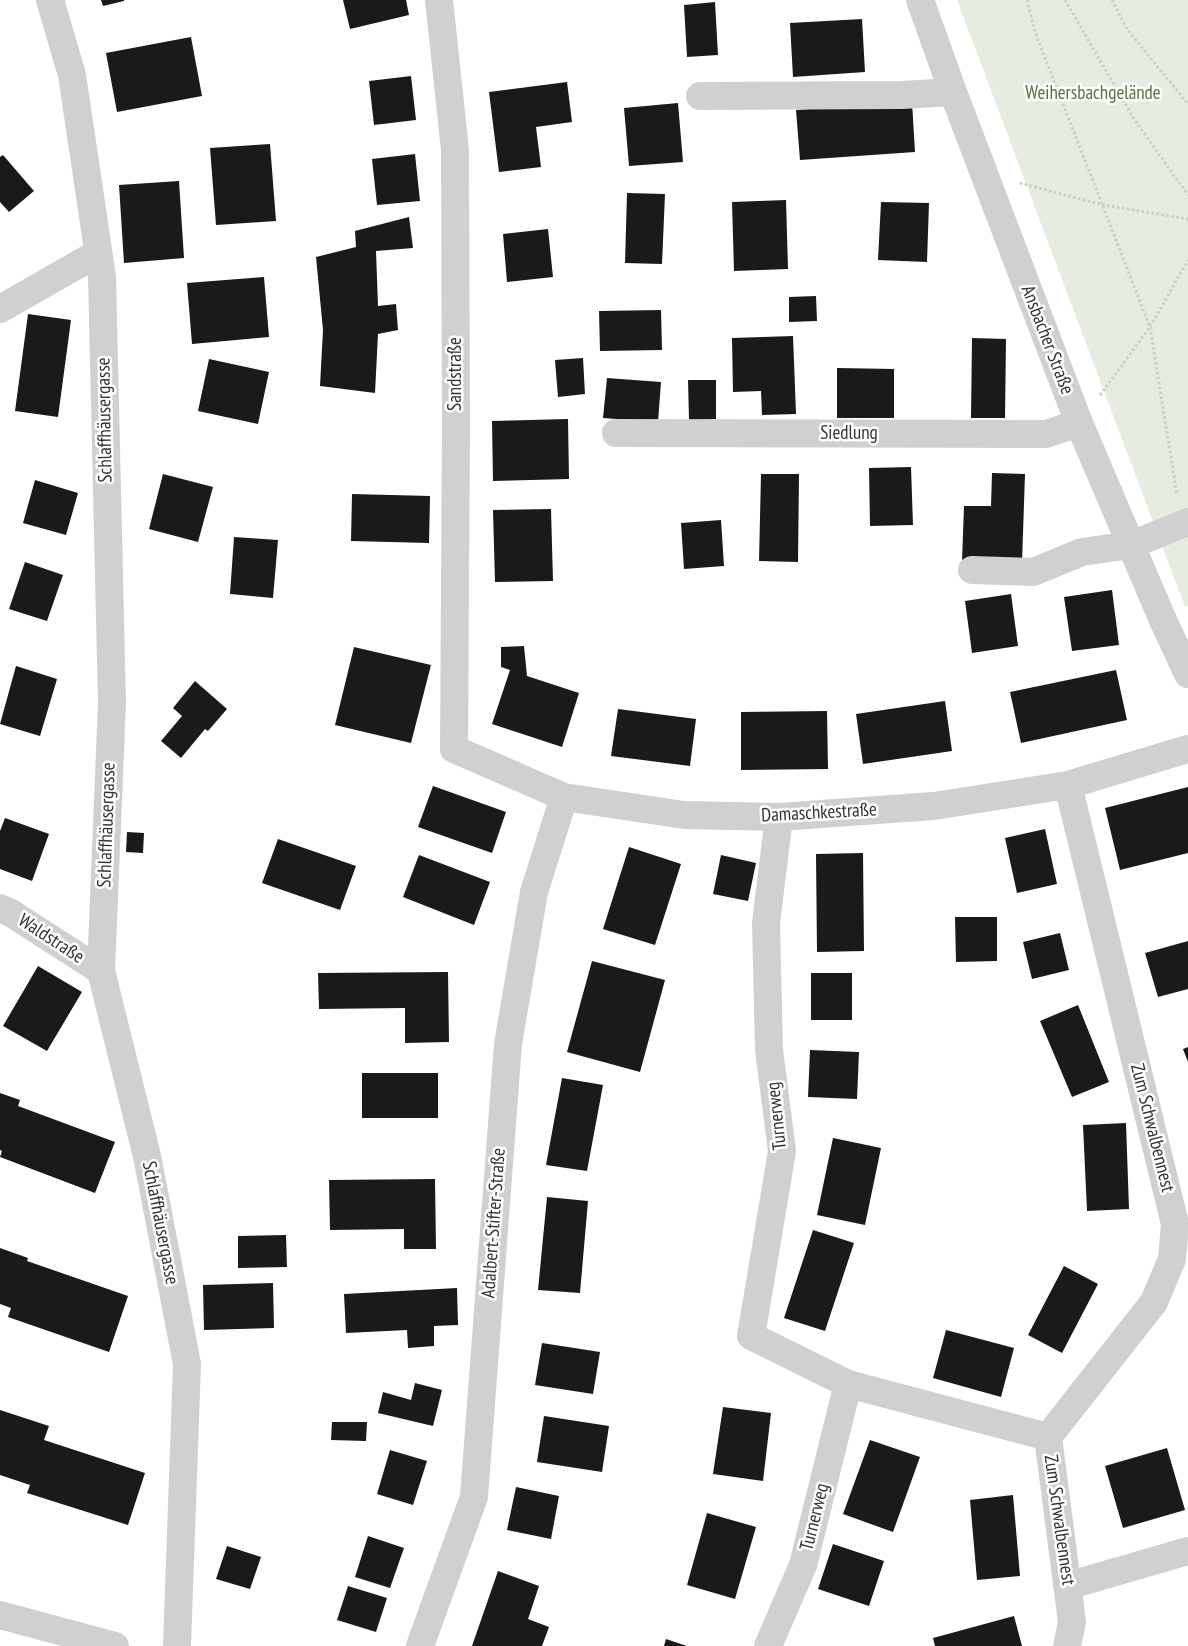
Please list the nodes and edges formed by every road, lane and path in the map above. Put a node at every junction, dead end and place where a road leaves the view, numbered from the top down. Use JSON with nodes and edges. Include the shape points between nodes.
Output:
{"nodes":[{"id":1,"x":50,"y":0,"type":"edge"},
{"id":2,"x":439,"y":0,"type":"edge"},
{"id":3,"x":920,"y":0,"type":"edge"},
{"id":4,"x":1027,"y":0,"type":"edge"},
{"id":5,"x":1065,"y":0,"type":"edge"},
{"id":6,"x":1112,"y":0,"type":"edge"},
{"id":7,"x":953,"y":92,"type":"junction"},
{"id":8,"x":700,"y":96,"type":"dead end"},
{"id":9,"x":1188,"y":104,"type":"edge"},
{"id":10,"x":984,"y":173,"type":"junction"},
{"id":11,"x":1188,"y":194,"type":"edge"},
{"id":12,"x":1103,"y":205,"type":"junction"},
{"id":13,"x":1188,"y":220,"type":"edge"},
{"id":14,"x":98,"y":253,"type":"junction"},
{"id":15,"x":1188,"y":260,"type":"edge"},
{"id":16,"x":0,"y":309,"type":"edge"},
{"id":17,"x":1150,"y":327,"type":"junction"},
{"id":18,"x":1079,"y":423,"type":"junction"},
{"id":19,"x":616,"y":433,"type":"dead end"},
{"id":20,"x":1185,"y":523,"type":"edge"},
{"id":21,"x":1131,"y":544,"type":"junction"},
{"id":22,"x":972,"y":570,"type":"dead end"},
{"id":23,"x":1188,"y":674,"type":"edge"},
{"id":24,"x":454,"y":749,"type":"joint"},
{"id":25,"x":1188,"y":749,"type":"edge"},
{"id":26,"x":1068,"y":785,"type":"junction"},
{"id":27,"x":564,"y":797,"type":"junction"},
{"id":28,"x":778,"y":817,"type":"junction"},
{"id":29,"x":0,"y":908,"type":"edge"},
{"id":30,"x":101,"y":971,"type":"junction"},
{"id":31,"x":848,"y":1384,"type":"junction"},
{"id":32,"x":1048,"y":1438,"type":"junction"},
{"id":33,"x":1188,"y":1551,"type":"edge"},
{"id":34,"x":1068,"y":1586,"type":"junction"},
{"id":35,"x":0,"y":1615,"type":"edge"},
{"id":36,"x":115,"y":1646,"type":"edge"},
{"id":37,"x":177,"y":1646,"type":"edge"},
{"id":38,"x":420,"y":1646,"type":"edge"},
{"id":39,"x":768,"y":1646,"type":"edge"},
{"id":40,"x":1067,"y":1646,"type":"edge"}],
"edges":[{"from":1,"to":14,"type":"street","name":"Schlaffhäusergasse","via":[[72,74]]},
{"from":2,"to":24,"type":"street","name":"Sandstraße","via":[[455,150]]},
{"from":3,"to":7,"type":"street","name":"Ansbacher Straße"},
{"from":4,"to":12,"type":"path","via":[[1036,35]]},
{"from":5,"to":11,"type":"path","via":[[1134,119]]},
{"from":6,"to":9,"type":"path","via":[[1126,29]]},
{"from":7,"to":8,"type":"street"},
{"from":7,"to":10,"type":"street","name":"Ansbacher Straße"},
{"from":10,"to":12,"type":"path"},
{"from":10,"to":18,"type":"street","name":"Ansbacher Straße"},
{"from":12,"to":13,"type":"path"},
{"from":12,"to":17,"type":"path"},
{"from":14,"to":16,"type":"street"},
{"from":14,"to":30,"type":"street","name":"Schlaffhäusergasse","via":[[102,277],[112,703]]},
{"from":15,"to":17,"type":"path"},
{"from":17,"to":18,"type":"path"},
{"from":17,"to":20,"type":"path","via":[[1170,458]]},
{"from":18,"to":19,"type":"street","name":"Siedlung","via":[[1046,434]]},
{"from":18,"to":21,"type":"street","name":"Ansbacher Straße"},
{"from":20,"to":21,"type":"street"},
{"from":21,"to":22,"type":"street","via":[[1082,552],[1032,572]]},
{"from":21,"to":23,"type":"street","name":"Ansbacher Straße"},
{"from":24,"to":27,"type":"street","name":"Damaschkestraße"},
{"from":25,"to":26,"type":"street","name":"Damaschkestraße"},
{"from":26,"to":28,"type":"street","name":"Damaschkestraße","via":[[934,806]]},
{"from":26,"to":32,"type":"street","name":"Zum Schwalbennest","via":[[1175,1224],[1172,1259],[1154,1302]]},
{"from":27,"to":28,"type":"street","name":"Damaschkestraße","via":[[684,815]]},
{"from":27,"to":38,"type":"street","name":"Adalbert-Stifter-Straße","via":[[534,892],[508,1044],[474,1497]]},
{"from":28,"to":31,"type":"street","name":"Turnerweg","via":[[766,923],[769,1050],[782,1152],[751,1336]]},
{"from":29,"to":30,"type":"street","name":"Waldstraße"},
{"from":30,"to":37,"type":"street","name":"Schlaffhäusergasse","via":[[146,1156],[187,1364]]},
{"from":31,"to":32,"type":"street","name":"Turnerweg"},
{"from":31,"to":39,"type":"street","name":"Turnerweg","via":[[803,1565]]},
{"from":32,"to":34,"type":"street","name":"Zum Schwalbennest"},
{"from":33,"to":34,"type":"street"},
{"from":34,"to":40,"type":"street","name":"Zum Schwalbennest","via":[[1072,1622]]},
{"from":35,"to":36,"type":"street"}]}
